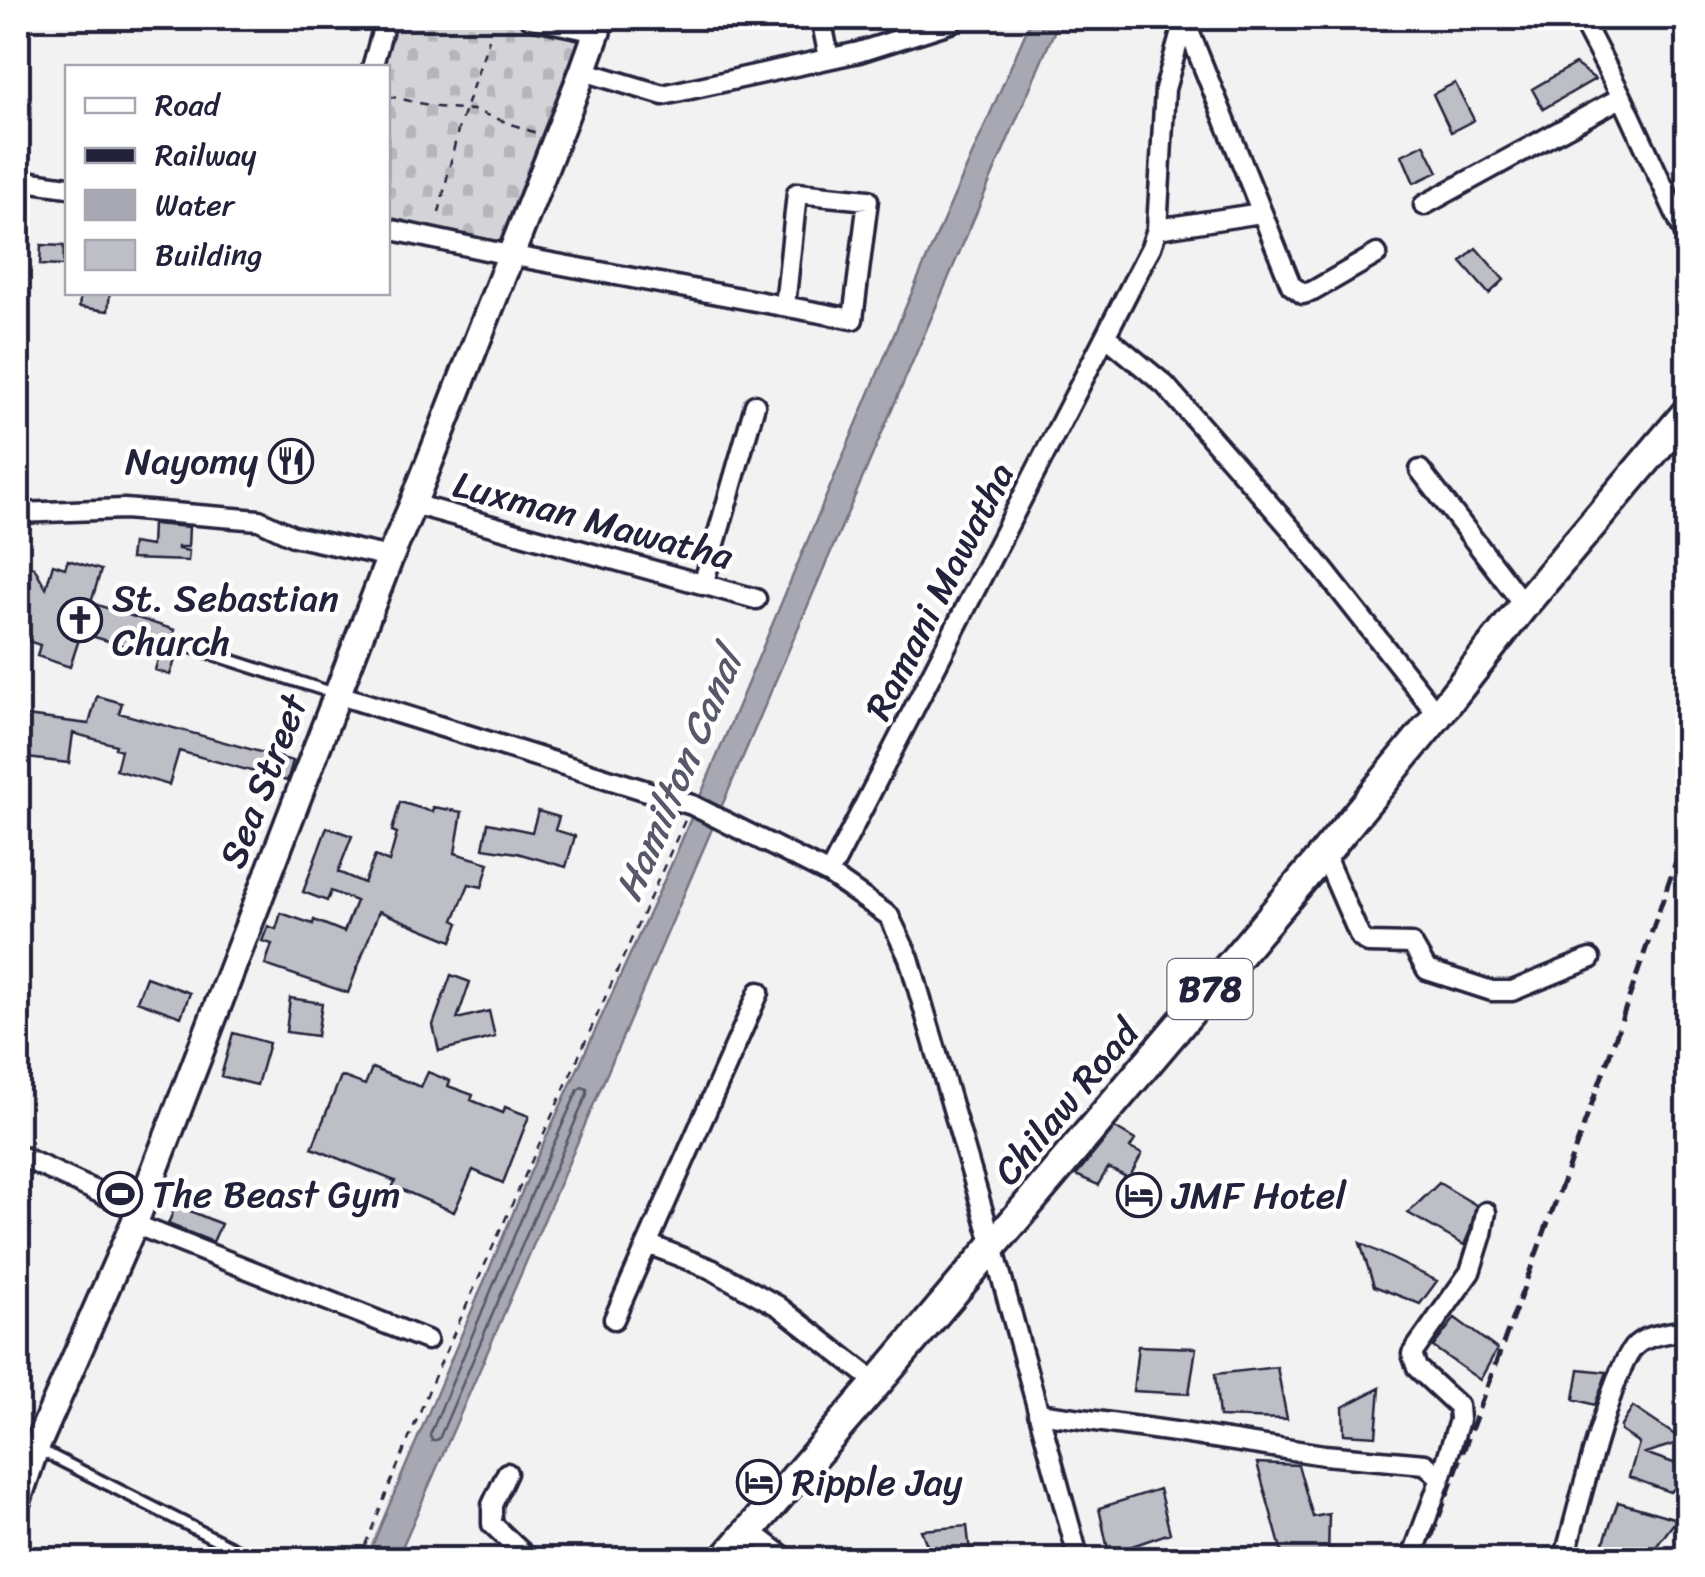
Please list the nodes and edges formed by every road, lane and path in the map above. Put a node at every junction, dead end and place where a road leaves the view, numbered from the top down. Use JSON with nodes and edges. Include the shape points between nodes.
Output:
{"nodes":[{"id":1,"x":386,"y":18,"type":"edge"},
{"id":2,"x":530,"y":18,"type":"edge"},
{"id":3,"x":822,"y":18,"type":"edge"},
{"id":4,"x":951,"y":18,"type":"edge"},
{"id":5,"x":1581,"y":18,"type":"edge"},
{"id":6,"x":1185,"y":19,"type":"edge"},
{"id":7,"x":598,"y":22,"type":"edge"},
{"id":8,"x":489,"y":39,"type":"dead end"},
{"id":9,"x":829,"y":58,"type":"junction"},
{"id":10,"x":373,"y":65,"type":"edge"},
{"id":11,"x":583,"y":71,"type":"junction"},
{"id":12,"x":390,"y":96,"type":"edge"},
{"id":13,"x":1622,"y":98,"type":"junction"},
{"id":14,"x":464,"y":109,"type":"junction"},
{"id":15,"x":553,"y":146,"type":"junction"},
{"id":16,"x":18,"y":180,"type":"edge"},
{"id":17,"x":65,"y":187,"type":"edge"},
{"id":18,"x":1424,"y":205,"type":"dead end"},
{"id":19,"x":439,"y":213,"type":"dead end"},
{"id":20,"x":1261,"y":213,"type":"junction"},
{"id":21,"x":390,"y":229,"type":"edge"},
{"id":22,"x":1157,"y":229,"type":"junction"},
{"id":23,"x":1688,"y":240,"type":"edge"},
{"id":24,"x":1377,"y":254,"type":"dead end"},
{"id":25,"x":509,"y":255,"type":"junction"},
{"id":26,"x":785,"y":306,"type":"junction"},
{"id":27,"x":1107,"y":337,"type":"junction"},
{"id":28,"x":755,"y":405,"type":"dead end"},
{"id":29,"x":1688,"y":410,"type":"edge"},
{"id":30,"x":1420,"y":470,"type":"dead end"},
{"id":31,"x":413,"y":504,"type":"junction"},
{"id":32,"x":18,"y":513,"type":"edge"},
{"id":33,"x":390,"y":557,"type":"junction"},
{"id":34,"x":703,"y":584,"type":"junction"},
{"id":35,"x":756,"y":599,"type":"dead end"},
{"id":36,"x":1524,"y":604,"type":"junction"},
{"id":37,"x":187,"y":646,"type":"dead end"},
{"id":38,"x":336,"y":694,"type":"junction"},
{"id":39,"x":1438,"y":715,"type":"junction"},
{"id":40,"x":692,"y":805,"type":"junction"},
{"id":41,"x":1324,"y":854,"type":"junction"},
{"id":42,"x":829,"y":874,"type":"junction"},
{"id":43,"x":1590,"y":959,"type":"dead end"},
{"id":44,"x":759,"y":992,"type":"dead end"},
{"id":45,"x":18,"y":1155,"type":"edge"},
{"id":46,"x":1486,"y":1212,"type":"dead end"},
{"id":47,"x":136,"y":1218,"type":"junction"},
{"id":48,"x":648,"y":1244,"type":"junction"},
{"id":49,"x":993,"y":1246,"type":"junction"},
{"id":50,"x":614,"y":1319,"type":"dead end"},
{"id":51,"x":1688,"y":1329,"type":"edge"},
{"id":52,"x":426,"y":1340,"type":"dead end"},
{"id":53,"x":878,"y":1383,"type":"junction"},
{"id":54,"x":1038,"y":1414,"type":"junction"},
{"id":55,"x":36,"y":1448,"type":"junction"},
{"id":56,"x":507,"y":1473,"type":"dead end"},
{"id":57,"x":1440,"y":1478,"type":"junction"},
{"id":58,"x":18,"y":1499,"type":"edge"},
{"id":59,"x":750,"y":1530,"type":"junction"},
{"id":60,"x":257,"y":1560,"type":"edge"},
{"id":61,"x":359,"y":1560,"type":"edge"},
{"id":62,"x":530,"y":1560,"type":"edge"},
{"id":63,"x":724,"y":1560,"type":"edge"},
{"id":64,"x":788,"y":1560,"type":"edge"},
{"id":65,"x":1079,"y":1560,"type":"edge"},
{"id":66,"x":1411,"y":1560,"type":"edge"},
{"id":67,"x":1564,"y":1560,"type":"edge"}],
"edges":[{"from":1,"to":10,"type":"street"},
{"from":2,"to":7,"type":"street"},
{"from":3,"to":9,"type":"street"},
{"from":4,"to":9,"type":"street","via":[[950,24]]},
{"from":5,"to":13,"type":"street"},
{"from":6,"to":20,"type":"street"},
{"from":6,"to":22,"type":"street","name":"Ramani Mawatha","via":[[1165,90]]},
{"from":7,"to":11,"type":"street","name":"Sea Street"},
{"from":8,"to":14,"type":"path"},
{"from":9,"to":11,"type":"street","via":[[664,95]]},
{"from":11,"to":15,"type":"street","name":"Sea Street"},
{"from":12,"to":14,"type":"path"},
{"from":13,"to":18,"type":"street"},
{"from":13,"to":23,"type":"street"},
{"from":14,"to":15,"type":"path","via":[[537,133]]},
{"from":14,"to":19,"type":"path"},
{"from":15,"to":25,"type":"street","name":"Sea Street"},
{"from":16,"to":17,"type":"street"},
{"from":20,"to":22,"type":"street"},
{"from":20,"to":24,"type":"street","via":[[1291,284],[1303,294]]},
{"from":21,"to":25,"type":"street"},
{"from":22,"to":27,"type":"street","name":"Ramani Mawatha"},
{"from":25,"to":26,"type":"street"},
{"from":25,"to":31,"type":"street","name":"Sea Street"},
{"from":26,"to":26,"type":"street","via":[[797,193],[868,200],[853,319]]},
{"from":27,"to":39,"type":"street","via":[[1165,385],[1293,530]]},
{"from":27,"to":42,"type":"street","name":"Ramani Mawatha"},
{"from":28,"to":34,"type":"street"},
{"from":29,"to":36,"type":"main road","name":"Chilaw Road","number":"B78"},
{"from":30,"to":36,"type":"street"},
{"from":31,"to":33,"type":"street","name":"Sea Street"},
{"from":31,"to":34,"type":"street","name":"Luxman Mawatha"},
{"from":32,"to":33,"type":"street","via":[[124,508],[259,520],[294,536]]},
{"from":33,"to":38,"type":"street","name":"Sea Street"},
{"from":34,"to":35,"type":"street","name":"Luxman Mawatha"},
{"from":36,"to":39,"type":"main road","name":"Chilaw Road","number":"B78"},
{"from":37,"to":38,"type":"lane"},
{"from":38,"to":40,"type":"street"},
{"from":38,"to":47,"type":"street","name":"Sea Street"},
{"from":39,"to":41,"type":"main road","name":"Chilaw Road","number":"B78"},
{"from":40,"to":42,"type":"street"},
{"from":40,"to":61,"type":"path"},
{"from":41,"to":43,"type":"street","via":[[1360,937],[1412,944],[1426,970],[1512,991]]},
{"from":41,"to":49,"type":"main road","name":"Chilaw Road","number":"B78"},
{"from":42,"to":49,"type":"street","via":[[890,916],[910,958]]},
{"from":44,"to":48,"type":"street"},
{"from":45,"to":47,"type":"street"},
{"from":46,"to":57,"type":"street","via":[[1470,1272],[1412,1354],[1417,1368],[1458,1406],[1460,1420]]},
{"from":47,"to":52,"type":"street"},
{"from":47,"to":55,"type":"street","name":"Sea Street"},
{"from":48,"to":50,"type":"street"},
{"from":48,"to":53,"type":"street","via":[[711,1268],[778,1306]]},
{"from":49,"to":53,"type":"main road","name":"Chilaw Road","number":"B78"},
{"from":49,"to":54,"type":"street"},
{"from":51,"to":67,"type":"street","via":[[1640,1340],[1628,1352]]},
{"from":53,"to":59,"type":"main road","name":"Chilaw Road","number":"B78"},
{"from":54,"to":57,"type":"street","via":[[1425,1464]]},
{"from":54,"to":65,"type":"street"},
{"from":55,"to":58,"type":"street","name":"Sea Street"},
{"from":55,"to":60,"type":"lane"},
{"from":56,"to":62,"type":"street","via":[[492,1505],[492,1524]]},
{"from":57,"to":66,"type":"street"},
{"from":59,"to":63,"type":"main road","name":"Chilaw Road","number":"B78"},
{"from":59,"to":64,"type":"street"}]}
